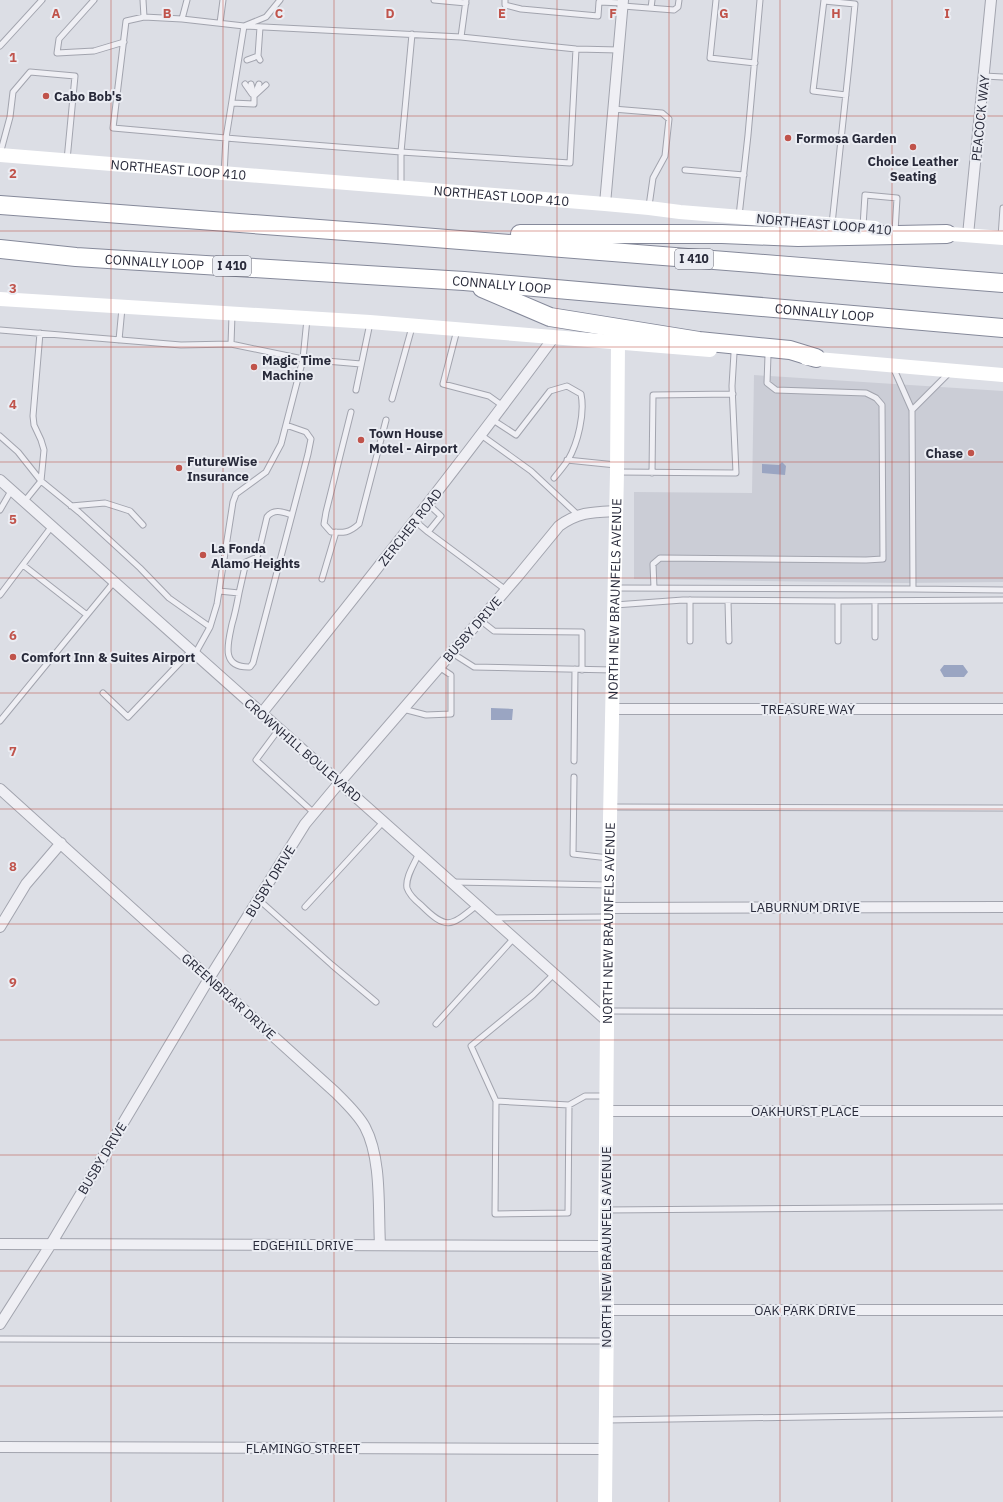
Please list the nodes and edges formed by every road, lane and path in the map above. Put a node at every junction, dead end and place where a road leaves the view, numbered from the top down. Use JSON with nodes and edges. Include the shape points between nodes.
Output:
{"nodes":[{"id":1,"x":42,"y":0,"type":"edge"},
{"id":2,"x":94,"y":0,"type":"edge"},
{"id":3,"x":143,"y":0,"type":"edge"},
{"id":4,"x":187,"y":0,"type":"edge"},
{"id":5,"x":223,"y":0,"type":"edge"},
{"id":6,"x":280,"y":0,"type":"edge"},
{"id":7,"x":434,"y":0,"type":"edge"},
{"id":8,"x":505,"y":0,"type":"edge"},
{"id":9,"x":652,"y":0,"type":"edge"},
{"id":10,"x":679,"y":0,"type":"edge"},
{"id":11,"x":716,"y":0,"type":"edge"},
{"id":12,"x":760,"y":0,"type":"edge"},
{"id":13,"x":992,"y":0,"type":"edge"},
{"id":14,"x":466,"y":1,"type":"edge"},
{"id":15,"x":824,"y":1,"type":"edge"},
{"id":16,"x":623,"y":3,"type":"edge"},
{"id":17,"x":651,"y":8,"type":"junction"},
{"id":18,"x":144,"y":17,"type":"junction"},
{"id":19,"x":182,"y":19,"type":"junction"},
{"id":20,"x":220,"y":23,"type":"junction"},
{"id":21,"x":244,"y":26,"type":"junction"},
{"id":22,"x":260,"y":27,"type":"junction"},
{"id":23,"x":412,"y":34,"type":"junction"},
{"id":24,"x":461,"y":37,"type":"junction"},
{"id":25,"x":124,"y":42,"type":"junction"},
{"id":26,"x":0,"y":46,"type":"edge"},
{"id":27,"x":576,"y":49,"type":"junction"},
{"id":28,"x":618,"y":50,"type":"junction"},
{"id":29,"x":250,"y":60,"type":"dead end"},
{"id":30,"x":755,"y":63,"type":"junction"},
{"id":31,"x":984,"y":76,"type":"junction"},
{"id":32,"x":1003,"y":77,"type":"edge"},
{"id":33,"x":245,"y":84,"type":"dead end"},
{"id":34,"x":251,"y":84,"type":"dead end"},
{"id":35,"x":259,"y":84,"type":"dead end"},
{"id":36,"x":266,"y":85,"type":"dead end"},
{"id":37,"x":846,"y":95,"type":"junction"},
{"id":38,"x":254,"y":96,"type":"junction"},
{"id":39,"x":232,"y":103,"type":"junction"},
{"id":40,"x":613,"y":109,"type":"junction"},
{"id":41,"x":226,"y":138,"type":"junction"},
{"id":42,"x":401,"y":152,"type":"junction"},
{"id":43,"x":0,"y":155,"type":"edge"},
{"id":44,"x":66,"y":161,"type":"junction"},
{"id":45,"x":685,"y":170,"type":"dead end"},
{"id":46,"x":224,"y":174,"type":"junction"},
{"id":47,"x":744,"y":175,"type":"junction"},
{"id":48,"x":401,"y":188,"type":"junction"},
{"id":49,"x":605,"y":204,"type":"junction"},
{"id":50,"x":0,"y":205,"type":"edge"},
{"id":51,"x":649,"y":208,"type":"junction"},
{"id":52,"x":1003,"y":208,"type":"edge"},
{"id":53,"x":739,"y":217,"type":"junction"},
{"id":54,"x":832,"y":225,"type":"junction"},
{"id":55,"x":863,"y":227,"type":"junction"},
{"id":56,"x":895,"y":233,"type":"junction"},
{"id":57,"x":385,"y":234,"type":"junction"},
{"id":58,"x":947,"y":234,"type":"joint"},
{"id":59,"x":968,"y":236,"type":"junction"},
{"id":60,"x":1002,"y":238,"type":"edge"},
{"id":61,"x":0,"y":249,"type":"edge"},
{"id":62,"x":464,"y":281,"type":"junction"},
{"id":63,"x":1003,"y":283,"type":"edge"},
{"id":64,"x":0,"y":299,"type":"edge"},
{"id":65,"x":123,"y":307,"type":"junction"},
{"id":66,"x":232,"y":314,"type":"junction"},
{"id":67,"x":307,"y":318,"type":"junction"},
{"id":68,"x":370,"y":322,"type":"junction"},
{"id":69,"x":413,"y":326,"type":"junction"},
{"id":70,"x":1003,"y":328,"type":"edge"},
{"id":71,"x":457,"y":329,"type":"junction"},
{"id":72,"x":0,"y":330,"type":"edge"},
{"id":73,"x":40,"y":333,"type":"junction"},
{"id":74,"x":554,"y":337,"type":"junction"},
{"id":75,"x":119,"y":340,"type":"junction"},
{"id":76,"x":231,"y":344,"type":"junction"},
{"id":77,"x":618,"y":344,"type":"junction"},
{"id":78,"x":734,"y":353,"type":"junction"},
{"id":79,"x":768,"y":355,"type":"junction"},
{"id":80,"x":816,"y":358,"type":"junction"},
{"id":81,"x":303,"y":359,"type":"junction"},
{"id":82,"x":361,"y":364,"type":"junction"},
{"id":83,"x":892,"y":366,"type":"junction"},
{"id":84,"x":950,"y":371,"type":"junction"},
{"id":85,"x":1003,"y":375,"type":"edge"},
{"id":86,"x":356,"y":390,"type":"dead end"},
{"id":87,"x":733,"y":394,"type":"junction"},
{"id":88,"x":392,"y":399,"type":"dead end"},
{"id":89,"x":504,"y":406,"type":"junction"},
{"id":90,"x":912,"y":410,"type":"junction"},
{"id":91,"x":351,"y":412,"type":"dead end"},
{"id":92,"x":386,"y":420,"type":"dead end"},
{"id":93,"x":493,"y":420,"type":"junction"},
{"id":94,"x":286,"y":425,"type":"junction"},
{"id":95,"x":481,"y":435,"type":"junction"},
{"id":96,"x":0,"y":436,"type":"edge"},
{"id":97,"x":567,"y":460,"type":"junction"},
{"id":98,"x":616,"y":469,"type":"junction"},
{"id":99,"x":652,"y":473,"type":"junction"},
{"id":100,"x":554,"y":478,"type":"dead end"},
{"id":101,"x":0,"y":480,"type":"edge"},
{"id":102,"x":41,"y":481,"type":"junction"},
{"id":103,"x":11,"y":491,"type":"junction"},
{"id":104,"x":24,"y":502,"type":"junction"},
{"id":105,"x":428,"y":504,"type":"junction"},
{"id":106,"x":71,"y":506,"type":"junction"},
{"id":107,"x":0,"y":510,"type":"edge"},
{"id":108,"x":615,"y":511,"type":"junction"},
{"id":109,"x":292,"y":515,"type":"junction"},
{"id":110,"x":578,"y":515,"type":"junction"},
{"id":111,"x":415,"y":521,"type":"junction"},
{"id":112,"x":144,"y":525,"type":"dead end"},
{"id":113,"x":52,"y":526,"type":"junction"},
{"id":114,"x":336,"y":532,"type":"junction"},
{"id":115,"x":428,"y":532,"type":"junction"},
{"id":116,"x":23,"y":565,"type":"junction"},
{"id":117,"x":322,"y":578,"type":"dead end"},
{"id":118,"x":114,"y":582,"type":"junction"},
{"id":119,"x":614,"y":588,"type":"junction"},
{"id":120,"x":654,"y":588,"type":"junction"},
{"id":121,"x":913,"y":589,"type":"junction"},
{"id":122,"x":506,"y":590,"type":"junction"},
{"id":123,"x":1003,"y":590,"type":"edge"},
{"id":124,"x":219,"y":591,"type":"junction"},
{"id":125,"x":239,"y":593,"type":"junction"},
{"id":126,"x":0,"y":595,"type":"edge"},
{"id":127,"x":690,"y":600,"type":"junction"},
{"id":128,"x":728,"y":600,"type":"junction"},
{"id":129,"x":1003,"y":600,"type":"edge"},
{"id":130,"x":838,"y":601,"type":"junction"},
{"id":131,"x":875,"y":601,"type":"junction"},
{"id":132,"x":614,"y":605,"type":"junction"},
{"id":133,"x":87,"y":615,"type":"junction"},
{"id":134,"x":480,"y":620,"type":"junction"},
{"id":135,"x":210,"y":627,"type":"junction"},
{"id":136,"x":875,"y":637,"type":"dead end"},
{"id":137,"x":690,"y":641,"type":"dead end"},
{"id":138,"x":729,"y":641,"type":"dead end"},
{"id":139,"x":838,"y":641,"type":"dead end"},
{"id":140,"x":193,"y":652,"type":"junction"},
{"id":141,"x":452,"y":653,"type":"junction"},
{"id":142,"x":439,"y":667,"type":"junction"},
{"id":143,"x":575,"y":669,"type":"junction"},
{"id":144,"x":582,"y":670,"type":"junction"},
{"id":145,"x":613,"y":670,"type":"junction"},
{"id":146,"x":103,"y":693,"type":"dead end"},
{"id":147,"x":403,"y":709,"type":"junction"},
{"id":148,"x":612,"y":709,"type":"junction"},
{"id":149,"x":1003,"y":709,"type":"edge"},
{"id":150,"x":261,"y":714,"type":"junction"},
{"id":151,"x":0,"y":721,"type":"edge"},
{"id":152,"x":279,"y":729,"type":"junction"},
{"id":153,"x":574,"y":761,"type":"dead end"},
{"id":154,"x":574,"y":777,"type":"dead end"},
{"id":155,"x":340,"y":782,"type":"junction"},
{"id":156,"x":0,"y":789,"type":"edge"},
{"id":157,"x":610,"y":807,"type":"junction"},
{"id":158,"x":1003,"y":808,"type":"edge"},
{"id":159,"x":314,"y":813,"type":"junction"},
{"id":160,"x":384,"y":821,"type":"junction"},
{"id":161,"x":61,"y":843,"type":"junction"},
{"id":162,"x":419,"y":853,"type":"junction"},
{"id":163,"x":609,"y":858,"type":"junction"},
{"id":164,"x":452,"y":882,"type":"junction"},
{"id":165,"x":608,"y":885,"type":"junction"},
{"id":166,"x":258,"y":899,"type":"junction"},
{"id":167,"x":477,"y":905,"type":"junction"},
{"id":168,"x":305,"y":907,"type":"dead end"},
{"id":169,"x":1003,"y":907,"type":"edge"},
{"id":170,"x":608,"y":912,"type":"junction"},
{"id":171,"x":491,"y":918,"type":"junction"},
{"id":172,"x":0,"y":928,"type":"edge"},
{"id":173,"x":514,"y":938,"type":"junction"},
{"id":174,"x":554,"y":974,"type":"junction"},
{"id":175,"x":210,"y":977,"type":"junction"},
{"id":176,"x":376,"y":1002,"type":"dead end"},
{"id":177,"x":1003,"y":1012,"type":"edge"},
{"id":178,"x":607,"y":1016,"type":"junction"},
{"id":179,"x":436,"y":1024,"type":"dead end"},
{"id":180,"x":606,"y":1096,"type":"junction"},
{"id":181,"x":496,"y":1101,"type":"junction"},
{"id":182,"x":569,"y":1105,"type":"junction"},
{"id":183,"x":606,"y":1111,"type":"junction"},
{"id":184,"x":1003,"y":1111,"type":"edge"},
{"id":185,"x":1003,"y":1207,"type":"edge"},
{"id":186,"x":606,"y":1210,"type":"junction"},
{"id":187,"x":0,"y":1244,"type":"edge"},
{"id":188,"x":50,"y":1244,"type":"junction"},
{"id":189,"x":380,"y":1245,"type":"junction"},
{"id":190,"x":605,"y":1246,"type":"junction"},
{"id":191,"x":607,"y":1310,"type":"junction"},
{"id":192,"x":1003,"y":1310,"type":"edge"},
{"id":193,"x":0,"y":1324,"type":"edge"},
{"id":194,"x":0,"y":1339,"type":"edge"},
{"id":195,"x":606,"y":1341,"type":"junction"},
{"id":196,"x":1003,"y":1414,"type":"edge"},
{"id":197,"x":606,"y":1420,"type":"junction"},
{"id":198,"x":0,"y":1447,"type":"edge"},
{"id":199,"x":605,"y":1449,"type":"junction"},
{"id":200,"x":605,"y":1502,"type":"edge"}],
"edges":[{"from":1,"to":26,"type":"lane"},
{"from":2,"to":25,"type":"lane","via":[[59,39],[57,53],[94,51]]},
{"from":3,"to":18,"type":"lane"},
{"from":4,"to":19,"type":"lane"},
{"from":5,"to":20,"type":"lane"},
{"from":6,"to":21,"type":"lane","via":[[266,17]]},
{"from":7,"to":14,"type":"lane"},
{"from":8,"to":16,"type":"lane","via":[[505,5],[521,9],[598,16],[599,2]]},
{"from":9,"to":17,"type":"lane"},
{"from":10,"to":17,"type":"lane","via":[[678,7],[674,10]]},
{"from":11,"to":30,"type":"lane","via":[[710,58]]},
{"from":12,"to":30,"type":"lane"},
{"from":13,"to":31,"type":"street","name":"PEACOCK WAY"},
{"from":14,"to":24,"type":"lane"},
{"from":15,"to":37,"type":"lane","via":[[855,4]]},
{"from":15,"to":37,"type":"lane","via":[[813,91]]},
{"from":16,"to":17,"type":"lane"},
{"from":16,"to":28,"type":"street"},
{"from":18,"to":19,"type":"lane"},
{"from":18,"to":25,"type":"lane","via":[[126,21]]},
{"from":19,"to":20,"type":"lane"},
{"from":20,"to":21,"type":"lane"},
{"from":21,"to":22,"type":"lane"},
{"from":21,"to":39,"type":"lane"},
{"from":22,"to":23,"type":"lane"},
{"from":22,"to":29,"type":"lane","via":[[262,59]]},
{"from":23,"to":24,"type":"lane"},
{"from":23,"to":42,"type":"lane"},
{"from":24,"to":27,"type":"lane"},
{"from":25,"to":41,"type":"lane","via":[[114,128]]},
{"from":27,"to":28,"type":"lane"},
{"from":27,"to":42,"type":"lane","via":[[570,163]]},
{"from":28,"to":40,"type":"street"},
{"from":30,"to":47,"type":"lane"},
{"from":31,"to":32,"type":"lane"},
{"from":31,"to":59,"type":"street","name":"PEACOCK WAY"},
{"from":33,"to":38,"type":"lane"},
{"from":34,"to":38,"type":"lane"},
{"from":35,"to":38,"type":"lane"},
{"from":36,"to":38,"type":"lane"},
{"from":37,"to":54,"type":"lane"},
{"from":38,"to":39,"type":"lane","via":[[254,104]]},
{"from":39,"to":41,"type":"lane"},
{"from":40,"to":49,"type":"street"},
{"from":40,"to":51,"type":"lane","via":[[662,113],[669,119],[665,156],[653,178]]},
{"from":41,"to":42,"type":"lane"},
{"from":41,"to":46,"type":"lane"},
{"from":42,"to":48,"type":"lane"},
{"from":43,"to":44,"type":"main road","name":"NORTHEAST LOOP 410"},
{"from":43,"to":44,"type":"lane","via":[[10,117],[13,92],[30,72],[75,76]]},
{"from":44,"to":46,"type":"main road","name":"NORTHEAST LOOP 410"},
{"from":45,"to":47,"type":"lane"},
{"from":46,"to":48,"type":"main road","name":"NORTHEAST LOOP 410"},
{"from":47,"to":53,"type":"lane"},
{"from":48,"to":49,"type":"main road","name":"NORTHEAST LOOP 410"},
{"from":49,"to":51,"type":"main road","name":"NORTHEAST LOOP 410"},
{"from":50,"to":57,"type":"highway","number":"I 410"},
{"from":51,"to":53,"type":"main road","name":"NORTHEAST LOOP 410"},
{"from":52,"to":60,"type":"lane"},
{"from":53,"to":54,"type":"main road","name":"NORTHEAST LOOP 410"},
{"from":54,"to":55,"type":"main road","name":"NORTHEAST LOOP 410"},
{"from":55,"to":56,"type":"main road","name":"NORTHEAST LOOP 410"},
{"from":55,"to":56,"type":"lane","via":[[865,195],[897,198]]},
{"from":56,"to":57,"type":"highway","via":[[798,237],[722,234]]},
{"from":56,"to":58,"type":"highway"},
{"from":57,"to":63,"type":"highway","number":"I 410"},
{"from":58,"to":59,"type":"main road"},
{"from":59,"to":60,"type":"main road"},
{"from":61,"to":62,"type":"highway","name":"CONNALLY LOOP","number":"I 410","via":[[76,257]]},
{"from":62,"to":70,"type":"highway","name":"CONNALLY LOOP","number":"I 410"},
{"from":62,"to":80,"type":"highway","via":[[550,317],[698,341],[790,350]]},
{"from":64,"to":65,"type":"main road"},
{"from":65,"to":66,"type":"main road"},
{"from":65,"to":75,"type":"lane"},
{"from":66,"to":67,"type":"main road"},
{"from":66,"to":76,"type":"lane"},
{"from":67,"to":68,"type":"main road"},
{"from":67,"to":81,"type":"lane"},
{"from":68,"to":69,"type":"main road"},
{"from":68,"to":82,"type":"lane"},
{"from":69,"to":71,"type":"main road"},
{"from":69,"to":88,"type":"lane"},
{"from":71,"to":74,"type":"main road"},
{"from":71,"to":89,"type":"lane","via":[[443,384],[489,396]]},
{"from":72,"to":73,"type":"lane"},
{"from":73,"to":75,"type":"lane"},
{"from":73,"to":102,"type":"lane","via":[[33,416],[44,450]]},
{"from":74,"to":77,"type":"main road"},
{"from":74,"to":89,"type":"street","name":"ZERCHER ROAD"},
{"from":75,"to":76,"type":"lane"},
{"from":76,"to":81,"type":"lane"},
{"from":77,"to":78,"type":"main road"},
{"from":77,"to":98,"type":"main road","name":"NORTH NEW BRAUNFELS AVENUE"},
{"from":78,"to":79,"type":"main road"},
{"from":78,"to":87,"type":"lane"},
{"from":79,"to":80,"type":"main road"},
{"from":79,"to":120,"type":"lane","via":[[766,383],[776,390],[866,394],[876,398],[882,405],[883,559],[660,558],[653,564]]},
{"from":80,"to":83,"type":"main road"},
{"from":81,"to":82,"type":"lane"},
{"from":81,"to":94,"type":"lane"},
{"from":82,"to":86,"type":"lane"},
{"from":83,"to":84,"type":"main road"},
{"from":83,"to":90,"type":"lane"},
{"from":84,"to":85,"type":"main road"},
{"from":84,"to":90,"type":"lane"},
{"from":87,"to":99,"type":"lane","via":[[653,394]]},
{"from":87,"to":99,"type":"lane","via":[[736,473]]},
{"from":89,"to":93,"type":"street","name":"ZERCHER ROAD"},
{"from":90,"to":121,"type":"lane"},
{"from":91,"to":114,"type":"lane","via":[[324,524],[331,532]]},
{"from":92,"to":114,"type":"lane","via":[[359,524],[351,531]]},
{"from":93,"to":95,"type":"street","name":"ZERCHER ROAD"},
{"from":93,"to":97,"type":"lane","via":[[516,434],[550,391],[567,386],[581,394],[583,403],[577,439]]},
{"from":94,"to":109,"type":"lane","via":[[306,432],[311,439]]},
{"from":94,"to":124,"type":"lane","via":[[281,444],[266,472],[236,494]]},
{"from":95,"to":105,"type":"street","name":"ZERCHER ROAD"},
{"from":95,"to":110,"type":"lane","via":[[531,471]]},
{"from":96,"to":102,"type":"lane","via":[[18,452]]},
{"from":97,"to":98,"type":"lane"},
{"from":97,"to":100,"type":"lane"},
{"from":98,"to":99,"type":"lane"},
{"from":98,"to":108,"type":"main road","name":"NORTH NEW BRAUNFELS AVENUE"},
{"from":101,"to":103,"type":"street","name":"CROWNHILL BOULEVARD"},
{"from":102,"to":104,"type":"lane"},
{"from":102,"to":106,"type":"lane"},
{"from":103,"to":104,"type":"street","name":"CROWNHILL BOULEVARD"},
{"from":103,"to":107,"type":"lane"},
{"from":104,"to":113,"type":"street","name":"CROWNHILL BOULEVARD"},
{"from":105,"to":111,"type":"street","name":"ZERCHER ROAD"},
{"from":105,"to":115,"type":"lane","via":[[441,516]]},
{"from":106,"to":112,"type":"lane","via":[[105,503],[130,511]]},
{"from":106,"to":135,"type":"lane","via":[[140,568],[169,598]]},
{"from":108,"to":110,"type":"street","name":"BUSBY DRIVE"},
{"from":108,"to":119,"type":"main road","name":"NORTH NEW BRAUNFELS AVENUE"},
{"from":109,"to":125,"type":"lane","via":[[275,511],[267,517],[257,557],[246,562]]},
{"from":109,"to":125,"type":"lane","via":[[250,667],[235,664],[229,658],[227,648]]},
{"from":110,"to":122,"type":"street","name":"BUSBY DRIVE","via":[[559,526]]},
{"from":111,"to":115,"type":"lane"},
{"from":111,"to":150,"type":"street","name":"ZERCHER ROAD"},
{"from":113,"to":116,"type":"lane"},
{"from":113,"to":118,"type":"street","name":"CROWNHILL BOULEVARD"},
{"from":114,"to":117,"type":"lane"},
{"from":115,"to":122,"type":"lane"},
{"from":116,"to":126,"type":"lane"},
{"from":116,"to":133,"type":"lane"},
{"from":118,"to":133,"type":"lane"},
{"from":118,"to":140,"type":"street","name":"CROWNHILL BOULEVARD"},
{"from":119,"to":120,"type":"lane"},
{"from":119,"to":132,"type":"main road","name":"NORTH NEW BRAUNFELS AVENUE"},
{"from":120,"to":121,"type":"lane"},
{"from":121,"to":123,"type":"lane"},
{"from":122,"to":134,"type":"street","name":"BUSBY DRIVE"},
{"from":124,"to":125,"type":"lane"},
{"from":124,"to":135,"type":"lane"},
{"from":127,"to":128,"type":"lane"},
{"from":127,"to":132,"type":"lane"},
{"from":127,"to":137,"type":"lane"},
{"from":128,"to":130,"type":"lane"},
{"from":128,"to":138,"type":"lane"},
{"from":129,"to":131,"type":"lane"},
{"from":130,"to":131,"type":"lane"},
{"from":130,"to":139,"type":"lane"},
{"from":131,"to":136,"type":"lane"},
{"from":132,"to":145,"type":"main road","name":"NORTH NEW BRAUNFELS AVENUE"},
{"from":133,"to":151,"type":"lane"},
{"from":134,"to":141,"type":"street","name":"BUSBY DRIVE"},
{"from":134,"to":144,"type":"lane","via":[[494,631],[582,632]]},
{"from":135,"to":140,"type":"lane"},
{"from":140,"to":146,"type":"lane","via":[[128,717]]},
{"from":140,"to":150,"type":"street","name":"CROWNHILL BOULEVARD"},
{"from":141,"to":142,"type":"street","name":"BUSBY DRIVE"},
{"from":141,"to":143,"type":"lane","via":[[474,667]]},
{"from":142,"to":147,"type":"street","name":"BUSBY DRIVE"},
{"from":142,"to":147,"type":"lane","via":[[451,675],[451,714],[426,715]]},
{"from":143,"to":144,"type":"lane"},
{"from":143,"to":153,"type":"lane"},
{"from":144,"to":145,"type":"lane"},
{"from":145,"to":148,"type":"main road","name":"NORTH NEW BRAUNFELS AVENUE"},
{"from":147,"to":155,"type":"street","name":"BUSBY DRIVE"},
{"from":148,"to":149,"type":"street","name":"TREASURE WAY"},
{"from":148,"to":157,"type":"main road","name":"NORTH NEW BRAUNFELS AVENUE"},
{"from":150,"to":152,"type":"street","name":"CROWNHILL BOULEVARD"},
{"from":152,"to":155,"type":"street","name":"CROWNHILL BOULEVARD"},
{"from":152,"to":159,"type":"lane","via":[[256,760]]},
{"from":154,"to":163,"type":"lane","via":[[573,854]]},
{"from":155,"to":159,"type":"street","name":"BUSBY DRIVE"},
{"from":155,"to":160,"type":"street","name":"CROWNHILL BOULEVARD"},
{"from":156,"to":161,"type":"street","name":"GREENBRIAR DRIVE"},
{"from":157,"to":158,"type":"lane"},
{"from":157,"to":163,"type":"main road","name":"NORTH NEW BRAUNFELS AVENUE"},
{"from":159,"to":166,"type":"street","name":"BUSBY DRIVE"},
{"from":160,"to":162,"type":"street","name":"CROWNHILL BOULEVARD"},
{"from":160,"to":168,"type":"lane"},
{"from":161,"to":172,"type":"street","via":[[26,884]]},
{"from":161,"to":175,"type":"street","name":"GREENBRIAR DRIVE"},
{"from":162,"to":164,"type":"street","name":"CROWNHILL BOULEVARD"},
{"from":162,"to":167,"type":"lane","via":[[408,877],[407,889],[432,916],[440,922],[448,923],[460,919]]},
{"from":163,"to":165,"type":"main road","name":"NORTH NEW BRAUNFELS AVENUE"},
{"from":164,"to":165,"type":"lane"},
{"from":164,"to":167,"type":"street","name":"CROWNHILL BOULEVARD"},
{"from":165,"to":170,"type":"main road","name":"NORTH NEW BRAUNFELS AVENUE"},
{"from":166,"to":175,"type":"street","name":"BUSBY DRIVE"},
{"from":166,"to":176,"type":"lane"},
{"from":167,"to":171,"type":"street","name":"CROWNHILL BOULEVARD"},
{"from":169,"to":170,"type":"street","name":"LABURNUM DRIVE"},
{"from":170,"to":171,"type":"lane"},
{"from":170,"to":178,"type":"main road","name":"NORTH NEW BRAUNFELS AVENUE"},
{"from":171,"to":173,"type":"street","name":"CROWNHILL BOULEVARD"},
{"from":173,"to":174,"type":"street","name":"CROWNHILL BOULEVARD"},
{"from":173,"to":179,"type":"lane"},
{"from":174,"to":178,"type":"street","name":"CROWNHILL BOULEVARD"},
{"from":174,"to":181,"type":"lane","via":[[533,995],[471,1046]]},
{"from":175,"to":188,"type":"street","name":"BUSBY DRIVE"},
{"from":175,"to":189,"type":"street","name":"GREENBRIAR DRIVE","via":[[335,1092],[365,1126],[376,1158]]},
{"from":177,"to":178,"type":"lane"},
{"from":178,"to":180,"type":"main road","name":"NORTH NEW BRAUNFELS AVENUE"},
{"from":180,"to":182,"type":"lane","via":[[585,1096]]},
{"from":180,"to":183,"type":"main road","name":"NORTH NEW BRAUNFELS AVENUE"},
{"from":181,"to":182,"type":"lane"},
{"from":181,"to":182,"type":"lane","via":[[495,1214],[568,1213]]},
{"from":183,"to":184,"type":"street","name":"OAKHURST PLACE"},
{"from":183,"to":186,"type":"main road","name":"NORTH NEW BRAUNFELS AVENUE"},
{"from":185,"to":186,"type":"lane"},
{"from":186,"to":190,"type":"main road","name":"NORTH NEW BRAUNFELS AVENUE"},
{"from":187,"to":188,"type":"street","name":"EDGEHILL DRIVE"},
{"from":188,"to":189,"type":"street","name":"EDGEHILL DRIVE"},
{"from":188,"to":193,"type":"street","name":"BUSBY DRIVE"},
{"from":189,"to":190,"type":"street","name":"EDGEHILL DRIVE"},
{"from":190,"to":191,"type":"main road","name":"NORTH NEW BRAUNFELS AVENUE"},
{"from":191,"to":192,"type":"street","name":"OAK PARK DRIVE"},
{"from":191,"to":195,"type":"main road","name":"NORTH NEW BRAUNFELS AVENUE"},
{"from":194,"to":195,"type":"lane"},
{"from":195,"to":197,"type":"main road","name":"NORTH NEW BRAUNFELS AVENUE"},
{"from":196,"to":197,"type":"lane"},
{"from":197,"to":199,"type":"main road","name":"NORTH NEW BRAUNFELS AVENUE"},
{"from":198,"to":199,"type":"street","name":"FLAMINGO STREET"},
{"from":199,"to":200,"type":"main road","name":"NORTH NEW BRAUNFELS AVENUE"}]}
